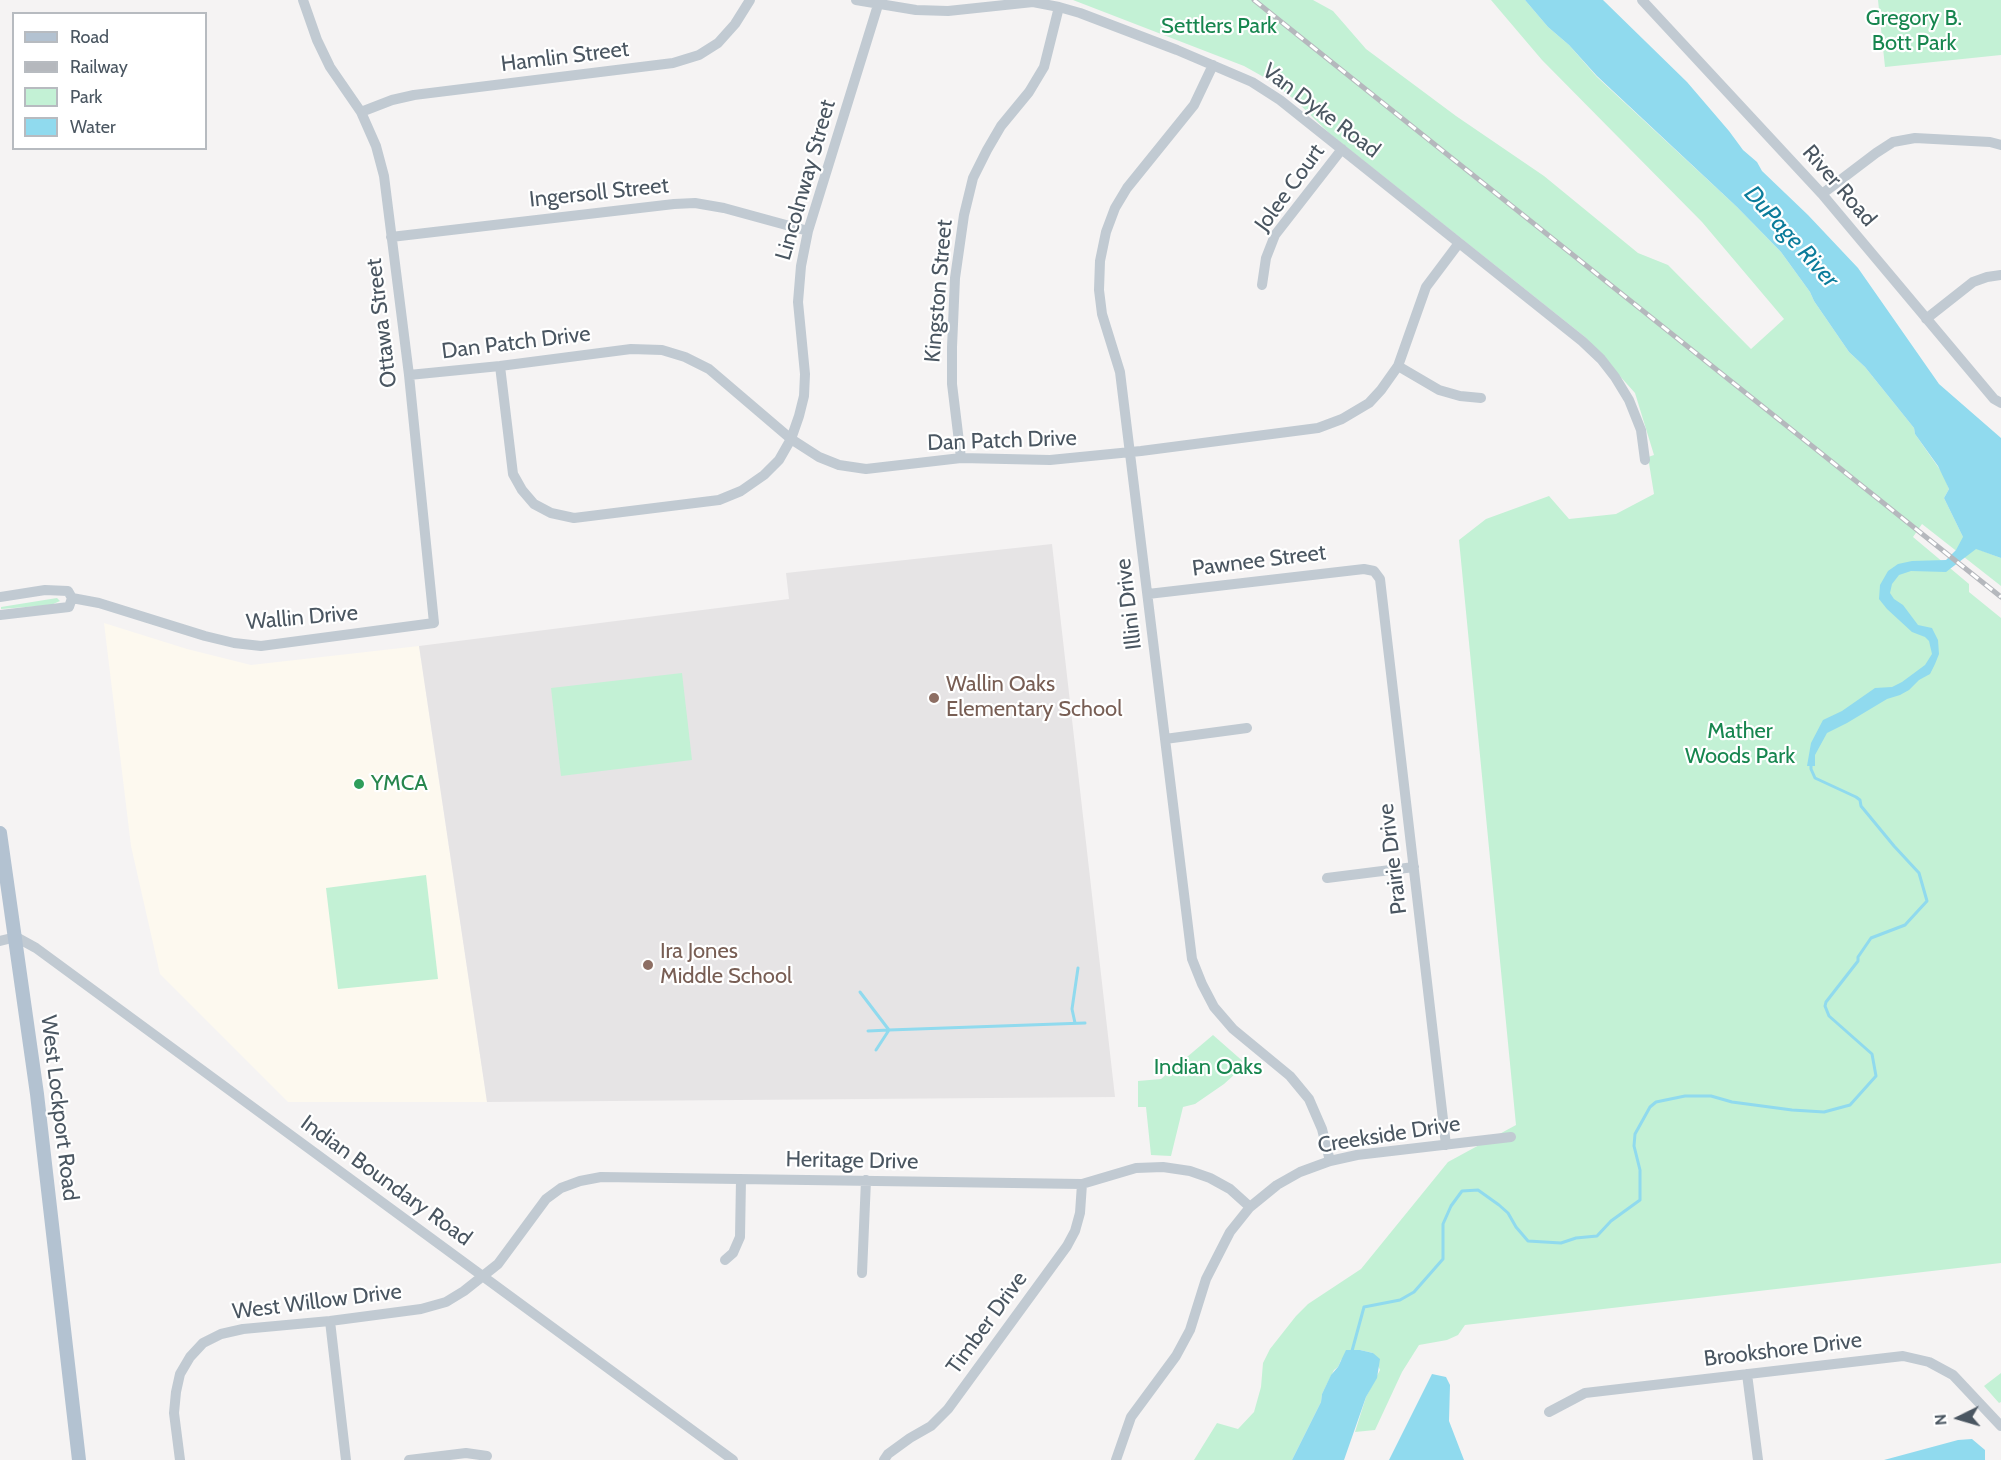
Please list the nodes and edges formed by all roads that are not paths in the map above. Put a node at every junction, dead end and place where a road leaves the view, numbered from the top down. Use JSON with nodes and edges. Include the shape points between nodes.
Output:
{"nodes":[{"id":1,"x":303,"y":0,"type":"edge"},
{"id":2,"x":750,"y":0,"type":"edge"},
{"id":3,"x":856,"y":0,"type":"edge"},
{"id":4,"x":1642,"y":0,"type":"edge"},
{"id":5,"x":878,"y":5,"type":"junction"},
{"id":6,"x":1059,"y":7,"type":"junction"},
{"id":7,"x":1213,"y":65,"type":"junction"},
{"id":8,"x":361,"y":112,"type":"junction"},
{"id":9,"x":2001,"y":145,"type":"edge"},
{"id":10,"x":1342,"y":149,"type":"junction"},
{"id":11,"x":1822,"y":194,"type":"junction"},
{"id":12,"x":808,"y":231,"type":"junction"},
{"id":13,"x":391,"y":237,"type":"junction"},
{"id":14,"x":1459,"y":243,"type":"junction"},
{"id":15,"x":2001,"y":275,"type":"edge"},
{"id":16,"x":1262,"y":285,"type":"dead end"},
{"id":17,"x":1926,"y":318,"type":"junction"},
{"id":18,"x":500,"y":366,"type":"junction"},
{"id":19,"x":1398,"y":366,"type":"junction"},
{"id":20,"x":409,"y":375,"type":"junction"},
{"id":21,"x":1481,"y":398,"type":"dead end"},
{"id":22,"x":2001,"y":403,"type":"edge"},
{"id":23,"x":791,"y":439,"type":"junction"},
{"id":24,"x":1130,"y":452,"type":"junction"},
{"id":25,"x":961,"y":458,"type":"junction"},
{"id":26,"x":1645,"y":460,"type":"dead end"},
{"id":27,"x":1374,"y":571,"type":"joint"},
{"id":28,"x":1148,"y":594,"type":"junction"},
{"id":29,"x":0,"y":597,"type":"edge"},
{"id":30,"x":72,"y":597,"type":"junction"},
{"id":31,"x":0,"y":615,"type":"edge"},
{"id":32,"x":434,"y":623,"type":"joint"},
{"id":33,"x":1247,"y":728,"type":"dead end"},
{"id":34,"x":1165,"y":739,"type":"junction"},
{"id":35,"x":0,"y":833,"type":"edge"},
{"id":36,"x":1414,"y":867,"type":"junction"},
{"id":37,"x":1327,"y":878,"type":"dead end"},
{"id":38,"x":16,"y":937,"type":"junction"},
{"id":39,"x":0,"y":940,"type":"edge"},
{"id":40,"x":1511,"y":1137,"type":"dead end"},
{"id":41,"x":1446,"y":1144,"type":"junction"},
{"id":42,"x":1330,"y":1161,"type":"junction"},
{"id":43,"x":741,"y":1179,"type":"junction"},
{"id":44,"x":866,"y":1180,"type":"junction"},
{"id":45,"x":1082,"y":1184,"type":"junction"},
{"id":46,"x":1250,"y":1207,"type":"junction"},
{"id":47,"x":726,"y":1260,"type":"dead end"},
{"id":48,"x":862,"y":1273,"type":"dead end"},
{"id":49,"x":483,"y":1276,"type":"junction"},
{"id":50,"x":330,"y":1321,"type":"junction"},
{"id":51,"x":1746,"y":1374,"type":"junction"},
{"id":52,"x":1549,"y":1412,"type":"dead end"},
{"id":53,"x":2001,"y":1426,"type":"edge"},
{"id":54,"x":487,"y":1456,"type":"dead end"},
{"id":55,"x":79,"y":1460,"type":"edge"},
{"id":56,"x":180,"y":1460,"type":"edge"},
{"id":57,"x":346,"y":1460,"type":"edge"},
{"id":58,"x":409,"y":1460,"type":"edge"},
{"id":59,"x":733,"y":1460,"type":"edge"},
{"id":60,"x":884,"y":1460,"type":"edge"},
{"id":61,"x":1116,"y":1460,"type":"edge"},
{"id":62,"x":1758,"y":1460,"type":"edge"}],
"edges":[{"from":1,"to":8,"type":"street","name":"Ottawa Street","via":[[330,67]]},
{"from":2,"to":8,"type":"street","name":"Hamlin Street","via":[[718,43],[699,55],[673,63],[414,95]]},
{"from":3,"to":5,"type":"street","name":"Van Dyke Road"},
{"from":4,"to":11,"type":"street","name":"River Road"},
{"from":5,"to":6,"type":"street","name":"Van Dyke Road","via":[[948,11],[1033,2]]},
{"from":5,"to":12,"type":"street","name":"Lincolnway Street"},
{"from":6,"to":7,"type":"street","name":"Van Dyke Road"},
{"from":6,"to":25,"type":"street","name":"Kingston Street","via":[[1044,67],[987,150],[973,178],[964,215],[955,278],[952,347]]},
{"from":7,"to":10,"type":"street","name":"Van Dyke Road","via":[[1280,100]]},
{"from":7,"to":24,"type":"street","name":"Illini Drive","via":[[1194,105],[1127,188],[1106,232],[1099,290],[1102,314],[1120,372]]},
{"from":8,"to":13,"type":"street","name":"Ottawa Street","via":[[384,176]]},
{"from":9,"to":11,"type":"street","via":[[1915,138],[1893,142]]},
{"from":10,"to":14,"type":"street","name":"Van Dyke Road"},
{"from":10,"to":16,"type":"street","name":"Jolee Court","via":[[1275,235]]},
{"from":11,"to":17,"type":"street","name":"River Road"},
{"from":12,"to":13,"type":"street","name":"Ingersoll Street","via":[[695,203]]},
{"from":12,"to":23,"type":"street","name":"Lincolnway Street","via":[[798,302],[804,396]]},
{"from":13,"to":20,"type":"street","name":"Ottawa Street"},
{"from":14,"to":19,"type":"street","name":"Dan Patch Drive","via":[[1426,287]]},
{"from":14,"to":26,"type":"street","name":"Van Dyke Road","via":[[1601,359],[1629,400],[1641,430]]},
{"from":15,"to":17,"type":"street","via":[[1973,282]]},
{"from":17,"to":22,"type":"street","name":"River Road"},
{"from":18,"to":20,"type":"street","name":"Dan Patch Drive"},
{"from":18,"to":23,"type":"street","name":"Dan Patch Drive","via":[[632,349],[663,350],[709,369]]},
{"from":18,"to":23,"type":"street","name":"Lincolnway Street","via":[[513,474],[534,504],[551,513],[574,518],[719,500],[764,475]]},
{"from":19,"to":21,"type":"street","via":[[1439,390]]},
{"from":19,"to":24,"type":"street","name":"Dan Patch Drive","via":[[1369,403],[1318,429]]},
{"from":20,"to":32,"type":"street","name":"Ottawa Street"},
{"from":23,"to":25,"type":"street","name":"Dan Patch Drive","via":[[819,457],[866,469]]},
{"from":24,"to":25,"type":"street","name":"Dan Patch Drive","via":[[1050,460]]},
{"from":24,"to":28,"type":"street","name":"Illini Drive"},
{"from":27,"to":28,"type":"street","name":"Pawnee Street","via":[[1364,569]]},
{"from":27,"to":36,"type":"street","name":"Prairie Drive","via":[[1380,579]]},
{"from":28,"to":34,"type":"street","name":"Illini Drive"},
{"from":29,"to":30,"type":"street","name":"Wallin Drive","via":[[45,590],[68,591]]},
{"from":30,"to":31,"type":"street","via":[[69,607]]},
{"from":30,"to":32,"type":"street","name":"Wallin Drive","via":[[247,645]]},
{"from":33,"to":34,"type":"street"},
{"from":34,"to":42,"type":"street","name":"Illini Drive","via":[[1192,959],[1214,1007],[1233,1029],[1290,1076],[1309,1100]]},
{"from":35,"to":38,"type":"main road","name":"West Lockport Road"},
{"from":36,"to":37,"type":"street"},
{"from":36,"to":41,"type":"street","name":"Prairie Drive"},
{"from":38,"to":39,"type":"street"},
{"from":38,"to":49,"type":"street","name":"Indian Boundary Road"},
{"from":38,"to":55,"type":"main road","name":"West Lockport Road"},
{"from":40,"to":41,"type":"street","name":"Creekside Drive"},
{"from":41,"to":42,"type":"street","name":"Creekside Drive"},
{"from":42,"to":46,"type":"street","name":"Creekside Drive","via":[[1277,1185]]},
{"from":43,"to":44,"type":"street","name":"Heritage Drive"},
{"from":43,"to":47,"type":"street","via":[[740,1237]]},
{"from":43,"to":49,"type":"street","name":"Heritage Drive","via":[[601,1177],[561,1188],[546,1200],[498,1264]]},
{"from":44,"to":45,"type":"street","name":"Heritage Drive"},
{"from":44,"to":48,"type":"street"},
{"from":45,"to":46,"type":"street","name":"Heritage Drive","via":[[1136,1168],[1163,1167],[1210,1178]]},
{"from":45,"to":60,"type":"street","name":"Timber Drive","via":[[1080,1213],[1067,1246],[948,1409]]},
{"from":46,"to":61,"type":"street","name":"Creekside Drive","via":[[1217,1254],[1191,1330],[1131,1417]]},
{"from":49,"to":50,"type":"street","name":"West Willow Drive","via":[[446,1302]]},
{"from":49,"to":59,"type":"street","name":"Indian Boundary Road"},
{"from":50,"to":56,"type":"street","name":"West Willow Drive","via":[[243,1329],[203,1343],[180,1374],[176,1392],[174,1413]]},
{"from":50,"to":57,"type":"street"},
{"from":51,"to":52,"type":"street","name":"Brookshore Drive","via":[[1585,1393]]},
{"from":51,"to":53,"type":"street","name":"Brookshore Drive","via":[[1894,1357],[1920,1359],[1953,1375]]},
{"from":51,"to":62,"type":"street"},
{"from":54,"to":58,"type":"street","via":[[466,1453]]}]}
